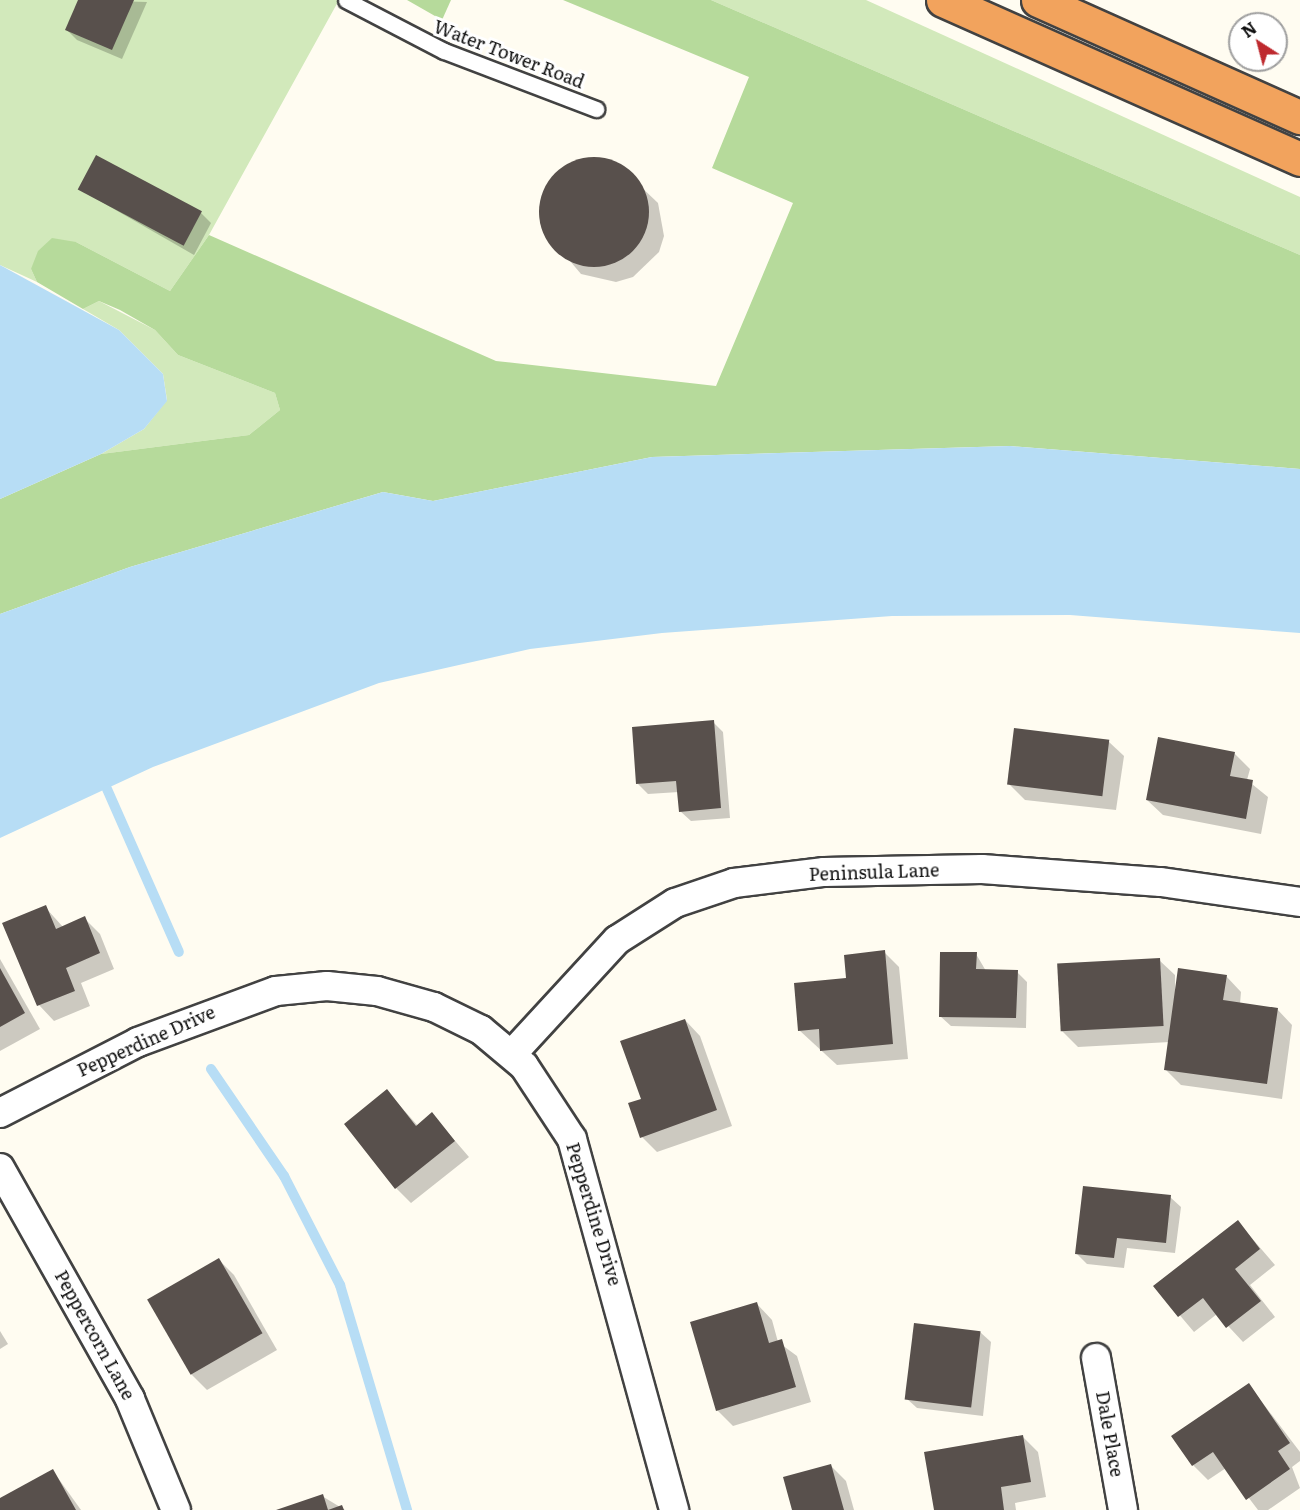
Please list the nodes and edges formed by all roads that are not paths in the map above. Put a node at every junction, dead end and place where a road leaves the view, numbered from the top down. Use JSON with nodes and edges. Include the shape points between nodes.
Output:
{"nodes":[{"id":1,"x":346,"y":0,"type":"edge"},
{"id":2,"x":943,"y":0,"type":"edge"},
{"id":3,"x":1038,"y":0,"type":"edge"},
{"id":4,"x":596,"y":109,"type":"dead end"},
{"id":5,"x":1300,"y":117,"type":"edge"},
{"id":6,"x":1300,"y":159,"type":"edge"},
{"id":7,"x":1300,"y":903,"type":"edge"},
{"id":8,"x":512,"y":1054,"type":"junction"},
{"id":9,"x":0,"y":1113,"type":"edge"},
{"id":10,"x":0,"y":1168,"type":"edge"},
{"id":11,"x":1096,"y":1358,"type":"dead end"},
{"id":12,"x":176,"y":1510,"type":"edge"},
{"id":13,"x":674,"y":1510,"type":"edge"},
{"id":14,"x":1123,"y":1510,"type":"edge"}],
"edges":[{"from":1,"to":4,"type":"lane","name":"Water Tower Road","via":[[444,51]]},
{"from":2,"to":6,"type":"highway"},
{"from":3,"to":5,"type":"highway"},
{"from":7,"to":8,"type":"street","name":"Peninsula Lane","via":[[1161,882],[982,869],[824,872],[734,883],[675,903],[617,940]]},
{"from":8,"to":9,"type":"street","name":"Pepperdine Drive","via":[[460,1018],[406,998],[352,988],[292,989],[238,1001],[138,1042]]},
{"from":8,"to":13,"type":"street","name":"Pepperdine Drive","via":[[549,1098],[579,1155]]},
{"from":10,"to":12,"type":"street","name":"Peppercorn Lane","via":[[130,1399]]},
{"from":11,"to":14,"type":"street","name":"Dale Place"}]}
